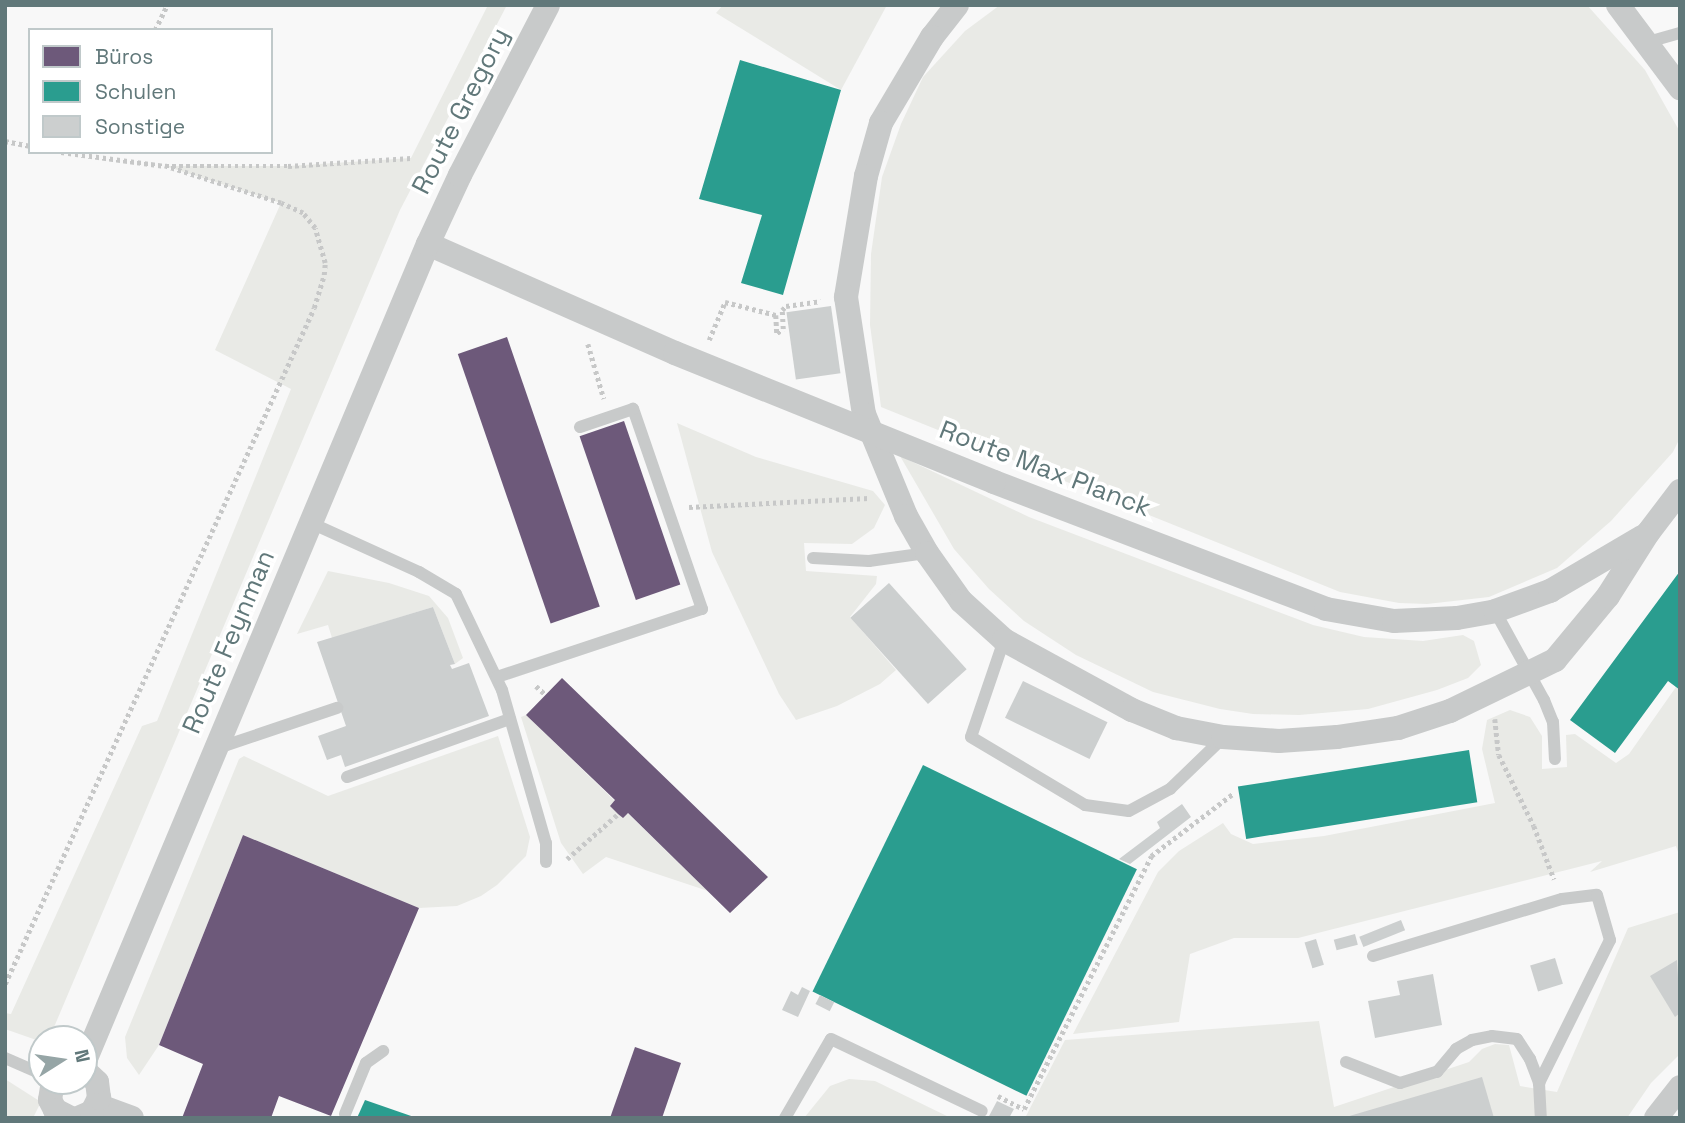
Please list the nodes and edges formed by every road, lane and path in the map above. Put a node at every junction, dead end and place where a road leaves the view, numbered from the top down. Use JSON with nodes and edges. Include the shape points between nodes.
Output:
{"nodes":[{"id":1,"x":167,"y":5,"type":"edge"},
{"id":2,"x":548,"y":5,"type":"edge"},
{"id":3,"x":957,"y":5,"type":"edge"},
{"id":4,"x":1618,"y":5,"type":"edge"},
{"id":5,"x":156,"y":28,"type":"edge"},
{"id":6,"x":1680,"y":33,"type":"edge"},
{"id":7,"x":1648,"y":42,"type":"junction"},
{"id":8,"x":1680,"y":88,"type":"edge"},
{"id":9,"x":5,"y":141,"type":"edge"},
{"id":10,"x":28,"y":146,"type":"edge"},
{"id":11,"x":95,"y":155,"type":"edge"},
{"id":12,"x":411,"y":158,"type":"dead end"},
{"id":13,"x":165,"y":166,"type":"junction"},
{"id":14,"x":428,"y":244,"type":"junction"},
{"id":15,"x":846,"y":298,"type":"junction"},
{"id":16,"x":578,"y":312,"type":"junction"},
{"id":17,"x":699,"y":362,"type":"junction"},
{"id":18,"x":609,"y":417,"type":"junction"},
{"id":19,"x":580,"y":427,"type":"dead end"},
{"id":20,"x":1680,"y":491,"type":"edge"},
{"id":21,"x":868,"y":497,"type":"dead end"},
{"id":22,"x":700,"y":506,"type":"dead end"},
{"id":23,"x":311,"y":523,"type":"junction"},
{"id":24,"x":1648,"y":534,"type":"junction"},
{"id":25,"x":927,"y":553,"type":"junction"},
{"id":26,"x":813,"y":558,"type":"dead end"},
{"id":27,"x":1495,"y":611,"type":"junction"},
{"id":28,"x":1004,"y":640,"type":"junction"},
{"id":29,"x":1530,"y":675,"type":"junction"},
{"id":30,"x":496,"y":677,"type":"junction"},
{"id":31,"x":1487,"y":695,"type":"junction"},
{"id":32,"x":337,"y":708,"type":"dead end"},
{"id":33,"x":510,"y":719,"type":"junction"},
{"id":34,"x":1223,"y":737,"type":"junction"},
{"id":35,"x":218,"y":748,"type":"junction"},
{"id":36,"x":1555,"y":759,"type":"dead end"},
{"id":37,"x":347,"y":777,"type":"dead end"},
{"id":38,"x":1234,"y":793,"type":"dead end"},
{"id":39,"x":618,"y":814,"type":"dead end"},
{"id":40,"x":546,"y":862,"type":"joint"},
{"id":41,"x":1562,"y":899,"type":"junction"},
{"id":42,"x":1373,"y":956,"type":"dead end"},
{"id":43,"x":5,"y":984,"type":"edge"},
{"id":44,"x":98,"y":1030,"type":"edge"},
{"id":45,"x":383,"y":1051,"type":"dead end"},
{"id":46,"x":5,"y":1058,"type":"edge"},
{"id":47,"x":1346,"y":1062,"type":"dead end"},
{"id":48,"x":28,"y":1068,"type":"edge"},
{"id":49,"x":1539,"y":1083,"type":"junction"},
{"id":50,"x":1680,"y":1087,"type":"edge"},
{"id":51,"x":51,"y":1095,"type":"edge"},
{"id":52,"x":96,"y":1095,"type":"edge"},
{"id":53,"x":1024,"y":1109,"type":"dead end"},
{"id":54,"x":982,"y":1111,"type":"dead end"},
{"id":55,"x":345,"y":1114,"type":"dead end"},
{"id":56,"x":75,"y":1115,"type":"edge"},
{"id":57,"x":132,"y":1118,"type":"edge"},
{"id":58,"x":785,"y":1118,"type":"edge"},
{"id":59,"x":1541,"y":1118,"type":"edge"},
{"id":60,"x":1656,"y":1118,"type":"edge"}],
"edges":[{"from":1,"to":5,"type":"path"},
{"from":2,"to":14,"type":"street","name":"Route Gregory"},
{"from":3,"to":15,"type":"street","via":[[932,37],[881,123],[866,176]]},
{"from":4,"to":7,"type":"street"},
{"from":6,"to":7,"type":"lane"},
{"from":7,"to":8,"type":"street"},
{"from":9,"to":10,"type":"path"},
{"from":11,"to":13,"type":"path"},
{"from":12,"to":13,"type":"path","via":[[288,166]]},
{"from":13,"to":43,"type":"path","via":[[303,213],[315,228],[324,275],[314,307]]},
{"from":14,"to":16,"type":"street","name":"Route Max Planck"},
{"from":14,"to":23,"type":"street","name":"Route Feynman"},
{"from":15,"to":17,"type":"path","via":[[786,306],[780,334],[776,315],[725,302]]},
{"from":15,"to":25,"type":"street","via":[[864,414],[881,462]]},
{"from":16,"to":17,"type":"street","name":"Route Max Planck","bridge":true},
{"from":16,"to":18,"type":"path"},
{"from":17,"to":27,"type":"street","name":"Route Max Planck","bridge":true,"via":[[993,482],[1326,609],[1394,621]]},
{"from":18,"to":19,"type":"lane"},
{"from":18,"to":30,"type":"lane","via":[[633,409],[702,609]]},
{"from":20,"to":24,"type":"street"},
{"from":21,"to":22,"type":"path"},
{"from":23,"to":30,"type":"lane","via":[[456,594]]},
{"from":23,"to":35,"type":"street","name":"Route Feynman"},
{"from":24,"to":27,"type":"street","name":"Route Max Planck","via":[[1550,591]]},
{"from":24,"to":29,"type":"street","via":[[1608,596],[1555,660]]},
{"from":25,"to":26,"type":"lane","via":[[869,561]]},
{"from":25,"to":28,"type":"street","via":[[961,601]]},
{"from":27,"to":29,"type":"lane"},
{"from":28,"to":34,"type":"street","via":[[1132,710],[1176,728]]},
{"from":28,"to":34,"type":"lane","via":[[971,737],[1085,805],[1129,811],[1170,789]]},
{"from":29,"to":31,"type":"street"},
{"from":29,"to":36,"type":"lane","via":[[1553,722]]},
{"from":30,"to":33,"type":"lane"},
{"from":31,"to":34,"type":"street","via":[[1398,728],[1279,741]]},
{"from":31,"to":41,"type":"path","via":[[1500,755]]},
{"from":32,"to":35,"type":"lane"},
{"from":33,"to":37,"type":"lane"},
{"from":33,"to":40,"type":"lane","via":[[546,843]]},
{"from":35,"to":44,"type":"street","name":"Route Feynman"},
{"from":38,"to":53,"type":"path","via":[[1151,856]]},
{"from":39,"to":40,"type":"path","via":[[570,858]]},
{"from":41,"to":42,"type":"lane"},
{"from":41,"to":49,"type":"lane","via":[[1597,895],[1610,940]]},
{"from":45,"to":55,"type":"lane","via":[[366,1063]]},
{"from":46,"to":48,"type":"lane"},
{"from":47,"to":49,"type":"lane","via":[[1400,1083],[1437,1072],[1456,1049],[1492,1036],[1517,1039]]},
{"from":49,"to":59,"type":"lane"},
{"from":50,"to":60,"type":"street"},
{"from":51,"to":56,"type":"street","via":[[50,1100]]},
{"from":52,"to":56,"type":"street"},
{"from":54,"to":58,"type":"lane","via":[[831,1039]]},
{"from":56,"to":57,"type":"street"}]}
